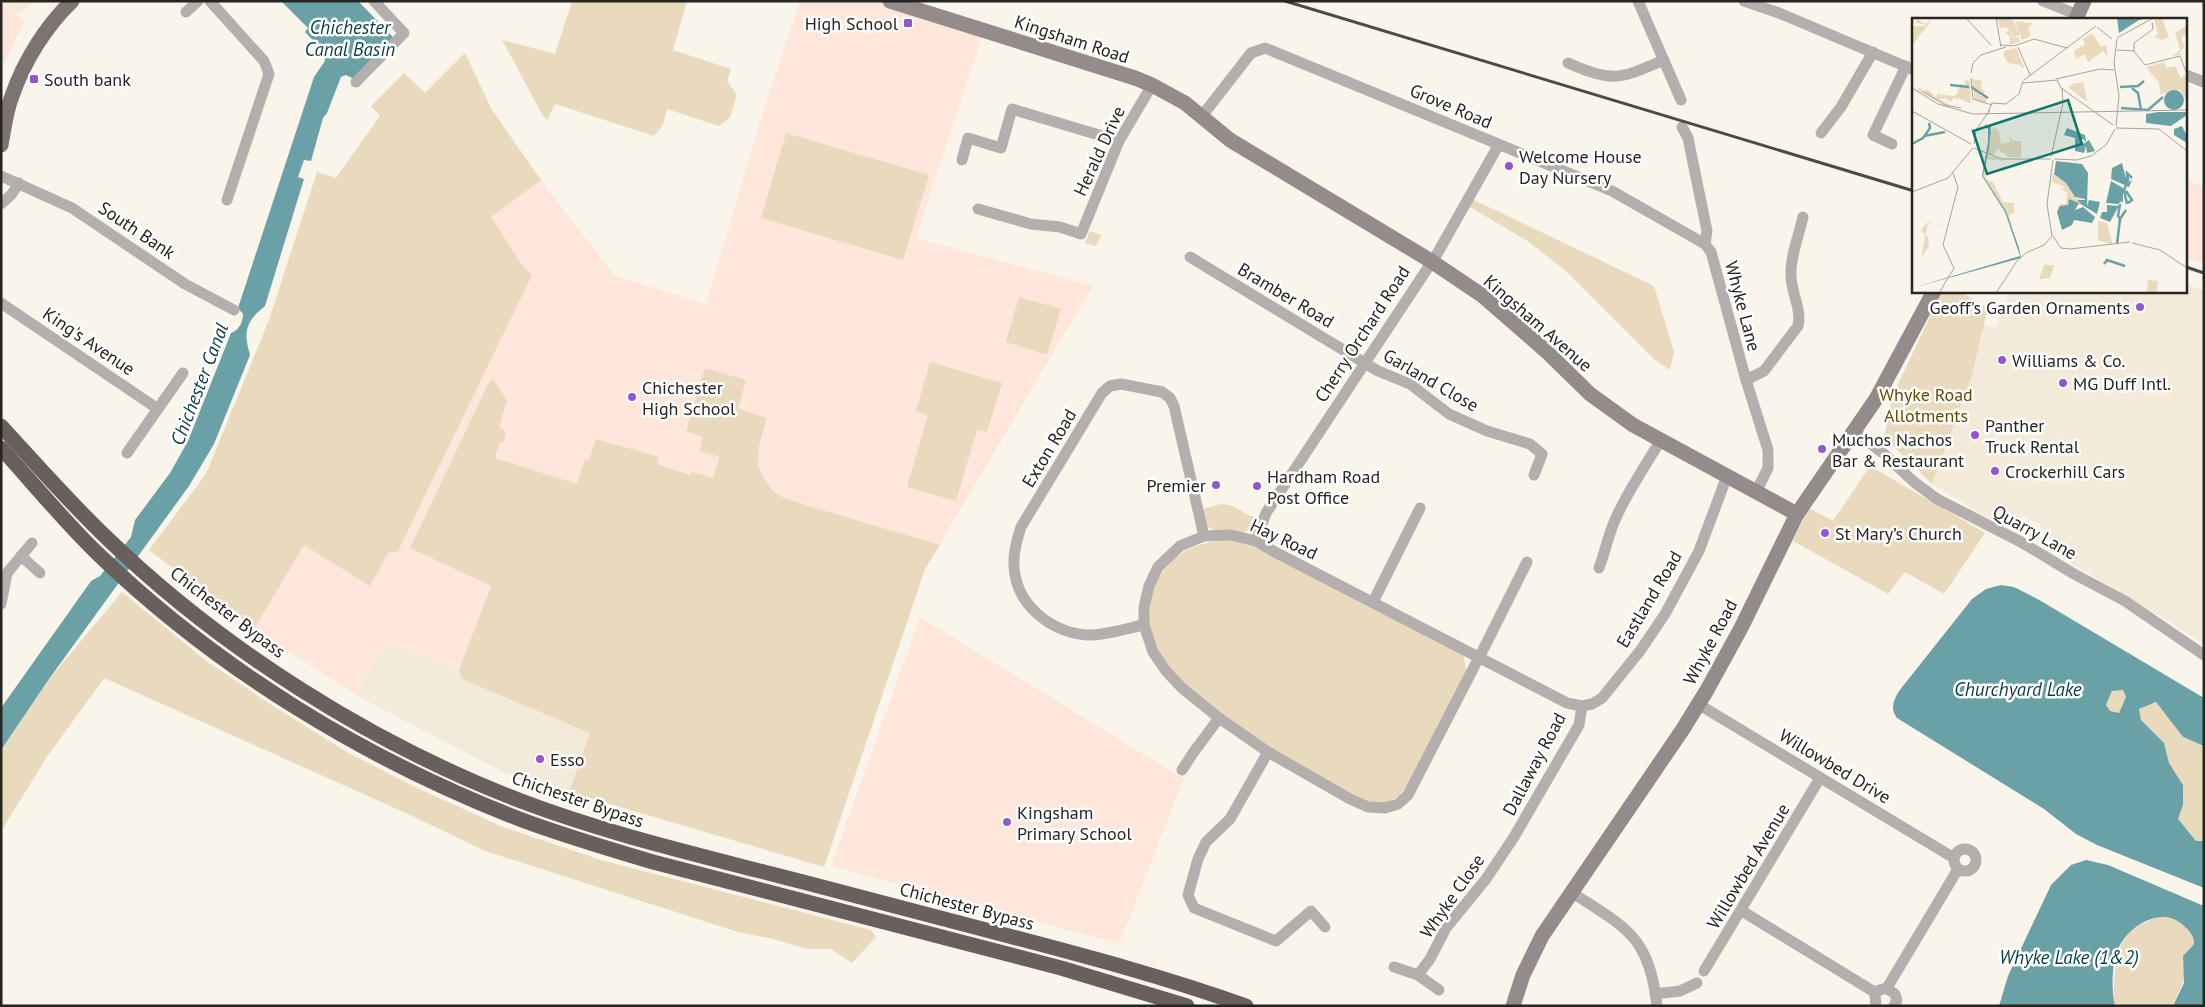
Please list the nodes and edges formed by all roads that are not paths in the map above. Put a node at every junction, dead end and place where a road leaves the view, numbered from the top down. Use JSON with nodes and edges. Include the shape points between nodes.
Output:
{"nodes":[{"id":1,"x":72,"y":1,"type":"edge"},
{"id":2,"x":198,"y":1,"type":"edge"},
{"id":3,"x":210,"y":1,"type":"edge"},
{"id":4,"x":374,"y":1,"type":"edge"},
{"id":5,"x":890,"y":1,"type":"edge"},
{"id":6,"x":1638,"y":1,"type":"edge"},
{"id":7,"x":1744,"y":1,"type":"edge"},
{"id":8,"x":2043,"y":1,"type":"edge"},
{"id":9,"x":186,"y":12,"type":"dead end"},
{"id":10,"x":2079,"y":12,"type":"edge"},
{"id":11,"x":1873,"y":52,"type":"junction"},
{"id":12,"x":1664,"y":60,"type":"junction"},
{"id":13,"x":1568,"y":63,"type":"dead end"},
{"id":14,"x":1910,"y":68,"type":"edge"},
{"id":15,"x":2188,"y":76,"type":"edge"},
{"id":16,"x":356,"y":82,"type":"dead end"},
{"id":17,"x":2204,"y":82,"type":"edge"},
{"id":18,"x":1152,"y":85,"type":"junction"},
{"id":19,"x":1681,"y":100,"type":"dead end"},
{"id":20,"x":1202,"y":116,"type":"junction"},
{"id":21,"x":1682,"y":128,"type":"dead end"},
{"id":22,"x":1821,"y":132,"type":"dead end"},
{"id":23,"x":1230,"y":140,"type":"joint"},
{"id":24,"x":1119,"y":141,"type":"junction"},
{"id":25,"x":1892,"y":144,"type":"dead end"},
{"id":26,"x":1,"y":145,"type":"edge"},
{"id":27,"x":1498,"y":146,"type":"junction"},
{"id":28,"x":962,"y":160,"type":"dead end"},
{"id":29,"x":1,"y":176,"type":"edge"},
{"id":30,"x":18,"y":183,"type":"junction"},
{"id":31,"x":227,"y":200,"type":"dead end"},
{"id":32,"x":1,"y":204,"type":"edge"},
{"id":33,"x":978,"y":209,"type":"dead end"},
{"id":34,"x":1803,"y":216,"type":"dead end"},
{"id":35,"x":1705,"y":244,"type":"junction"},
{"id":36,"x":1190,"y":257,"type":"dead end"},
{"id":37,"x":1431,"y":262,"type":"junction"},
{"id":38,"x":1933,"y":292,"type":"edge"},
{"id":39,"x":1,"y":303,"type":"edge"},
{"id":40,"x":234,"y":310,"type":"dead end"},
{"id":41,"x":1364,"y":362,"type":"junction"},
{"id":42,"x":183,"y":373,"type":"dead end"},
{"id":43,"x":1746,"y":380,"type":"junction"},
{"id":44,"x":158,"y":409,"type":"junction"},
{"id":45,"x":1,"y":426,"type":"edge"},
{"id":46,"x":1855,"y":432,"type":"junction"},
{"id":47,"x":1660,"y":441,"type":"junction"},
{"id":48,"x":1,"y":448,"type":"edge"},
{"id":49,"x":127,"y":453,"type":"dead end"},
{"id":50,"x":1534,"y":475,"type":"dead end"},
{"id":51,"x":1726,"y":476,"type":"junction"},
{"id":52,"x":1756,"y":492,"type":"junction"},
{"id":53,"x":1420,"y":508,"type":"dead end"},
{"id":54,"x":1797,"y":514,"type":"junction"},
{"id":55,"x":1204,"y":536,"type":"junction"},
{"id":56,"x":1256,"y":541,"type":"junction"},
{"id":57,"x":32,"y":543,"type":"dead end"},
{"id":58,"x":21,"y":556,"type":"junction"},
{"id":59,"x":1527,"y":562,"type":"dead end"},
{"id":60,"x":1599,"y":568,"type":"dead end"},
{"id":61,"x":40,"y":574,"type":"dead end"},
{"id":62,"x":1373,"y":602,"type":"junction"},
{"id":63,"x":1,"y":604,"type":"edge"},
{"id":64,"x":1144,"y":625,"type":"junction"},
{"id":65,"x":2204,"y":655,"type":"edge"},
{"id":66,"x":1479,"y":658,"type":"junction"},
{"id":67,"x":1698,"y":704,"type":"junction"},
{"id":68,"x":1582,"y":706,"type":"junction"},
{"id":69,"x":1219,"y":718,"type":"junction"},
{"id":70,"x":1268,"y":752,"type":"junction"},
{"id":71,"x":1182,"y":770,"type":"dead end"},
{"id":72,"x":1820,"y":778,"type":"junction"},
{"id":73,"x":1514,"y":837,"type":"joint"},
{"id":74,"x":1572,"y":892,"type":"junction"},
{"id":75,"x":1742,"y":911,"type":"junction"},
{"id":76,"x":1325,"y":926,"type":"dead end"},
{"id":77,"x":1394,"y":967,"type":"dead end"},
{"id":78,"x":1704,"y":971,"type":"dead end"},
{"id":79,"x":1418,"y":975,"type":"junction"},
{"id":80,"x":1697,"y":983,"type":"dead end"},
{"id":81,"x":1887,"y":988,"type":"junction"},
{"id":82,"x":1439,"y":990,"type":"dead end"},
{"id":83,"x":1876,"y":993,"type":"junction"},
{"id":84,"x":1656,"y":1000,"type":"edge"},
{"id":85,"x":1187,"y":1006,"type":"edge"},
{"id":86,"x":1246,"y":1006,"type":"edge"},
{"id":87,"x":1513,"y":1006,"type":"edge"},
{"id":88,"x":1876,"y":1006,"type":"edge"},
{"id":89,"x":1894,"y":1006,"type":"edge"}],
"edges":[{"from":1,"to":26,"type":"main road","via":[[30,56],[11,97]]},
{"from":2,"to":9,"type":"street"},
{"from":3,"to":31,"type":"street","via":[[264,61],[269,74]]},
{"from":4,"to":16,"type":"street","via":[[404,34]]},
{"from":5,"to":18,"type":"street","name":"Kingsham Road"},
{"from":6,"to":12,"type":"street"},
{"from":7,"to":11,"type":"street"},
{"from":8,"to":10,"type":"street"},
{"from":11,"to":14,"type":"street"},
{"from":11,"to":22,"type":"street","via":[[1841,107]]},
{"from":12,"to":13,"type":"street","via":[[1613,78]]},
{"from":12,"to":19,"type":"street"},
{"from":14,"to":25,"type":"street","via":[[1873,135]]},
{"from":15,"to":17,"type":"street"},
{"from":18,"to":20,"type":"street","name":"Kingsham Road"},
{"from":18,"to":24,"type":"street","name":"Herald Drive"},
{"from":20,"to":23,"type":"street","name":"Kingsham Road"},
{"from":20,"to":27,"type":"street","name":"Grove Road","via":[[1251,53],[1265,48]]},
{"from":21,"to":35,"type":"street","name":"Whyke Lane","via":[[1688,138],[1707,231]]},
{"from":23,"to":37,"type":"street","name":"Kingsham Avenue"},
{"from":24,"to":28,"type":"street","via":[[1012,109],[1000,148],[968,138]]},
{"from":24,"to":33,"type":"street","name":"Herald Drive","via":[[1081,234]]},
{"from":27,"to":35,"type":"street","name":"Grove Road","via":[[1612,191]]},
{"from":27,"to":37,"type":"street","name":"Cherry Orchard Road"},
{"from":29,"to":30,"type":"street","name":"South Bank"},
{"from":30,"to":32,"type":"street"},
{"from":30,"to":40,"type":"street","name":"South Bank","via":[[72,208],[185,284]]},
{"from":34,"to":43,"type":"street","via":[[1791,272],[1800,318],[1798,326],[1764,371]]},
{"from":35,"to":43,"type":"street","name":"Whyke Lane","via":[[1711,252]]},
{"from":36,"to":41,"type":"street","name":"Bramber Road"},
{"from":37,"to":41,"type":"street","name":"Cherry Orchard Road"},
{"from":37,"to":47,"type":"street","name":"Kingsham Avenue","via":[[1483,296],[1590,394]]},
{"from":38,"to":46,"type":"street","name":"Whyke Road"},
{"from":39,"to":44,"type":"street","name":"King's Avenue"},
{"from":41,"to":50,"type":"street","name":"Garland Close","via":[[1410,384],[1449,414],[1487,431],[1530,444],[1542,454]]},
{"from":41,"to":56,"type":"street","name":"Cherry Orchard Road","via":[[1266,513]]},
{"from":42,"to":44,"type":"street"},
{"from":43,"to":52,"type":"street","name":"Whyke Lane","via":[[1768,450],[1769,462]]},
{"from":44,"to":49,"type":"street"},
{"from":45,"to":86,"type":"highway","name":"Chichester Bypass","via":[[108,539],[226,637],[353,720],[483,786],[620,834],[1116,964]]},
{"from":46,"to":54,"type":"street","name":"Whyke Road"},
{"from":46,"to":65,"type":"street","name":"Quarry Lane","via":[[1936,499],[2021,542],[2125,601]]},
{"from":47,"to":51,"type":"street","name":"Kingsham Avenue"},
{"from":47,"to":60,"type":"street","via":[[1616,517]]},
{"from":48,"to":85,"type":"highway","name":"Chichester Bypass","via":[[96,552],[214,652],[341,734],[423,777],[507,814],[601,847],[1052,965]]},
{"from":51,"to":52,"type":"street","name":"Kingsham Avenue"},
{"from":51,"to":68,"type":"street","name":"Eastland Road","via":[[1699,551],[1664,614],[1640,651],[1602,698]]},
{"from":52,"to":54,"type":"street","name":"Kingsham Avenue"},
{"from":53,"to":62,"type":"street"},
{"from":54,"to":67,"type":"street","name":"Whyke Road","via":[[1741,628]]},
{"from":55,"to":56,"type":"street","name":"Hay Road","via":[[1231,535]]},
{"from":55,"to":64,"type":"street","name":"Hay Road","via":[[1180,546],[1158,567],[1149,586]]},
{"from":55,"to":64,"type":"street","name":"Exton Road","via":[[1170,398],[1162,392],[1121,384],[1110,386],[1102,393],[1022,527],[1016,544],[1016,582],[1027,604],[1045,621],[1067,631],[1089,635]]},
{"from":56,"to":62,"type":"street","name":"Hay Road"},
{"from":57,"to":58,"type":"street"},
{"from":58,"to":61,"type":"street"},
{"from":58,"to":63,"type":"street","via":[[6,573]]},
{"from":59,"to":66,"type":"street"},
{"from":62,"to":66,"type":"street","name":"Hay Road"},
{"from":64,"to":69,"type":"street","name":"Hay Road","via":[[1153,652],[1166,671]]},
{"from":66,"to":68,"type":"street","name":"Hay Road","via":[[1567,703]]},
{"from":66,"to":70,"type":"street","name":"Hay Road","via":[[1408,795],[1398,804],[1385,808],[1368,807]]},
{"from":67,"to":72,"type":"street","name":"Willowbed Drive"},
{"from":67,"to":74,"type":"street","name":"Whyke Road"},
{"from":68,"to":73,"type":"street","name":"Dallaway Road","via":[[1579,725]]},
{"from":69,"to":70,"type":"street","name":"Hay Road"},
{"from":69,"to":71,"type":"street"},
{"from":70,"to":76,"type":"street","via":[[1230,819],[1206,842],[1188,895],[1194,908],[1276,941],[1309,906]]},
{"from":72,"to":75,"type":"street","name":"Willowbed Avenue"},
{"from":72,"to":81,"type":"street","name":"Willowbed Drive","via":[[1956,863]]},
{"from":73,"to":79,"type":"street","name":"Whyke Close","via":[[1486,879],[1446,928]]},
{"from":74,"to":84,"type":"street","via":[[1623,926],[1637,940],[1646,958]]},
{"from":74,"to":87,"type":"street","name":"Whyke Road","via":[[1542,936]]},
{"from":75,"to":78,"type":"street","name":"Willowbed Avenue"},
{"from":75,"to":83,"type":"street"},
{"from":77,"to":79,"type":"street"},
{"from":79,"to":82,"type":"street"},
{"from":80,"to":84,"type":"street"},
{"from":81,"to":83,"type":"street"},
{"from":81,"to":89,"type":"street","via":[[1895,994]]},
{"from":83,"to":88,"type":"street"}]}
